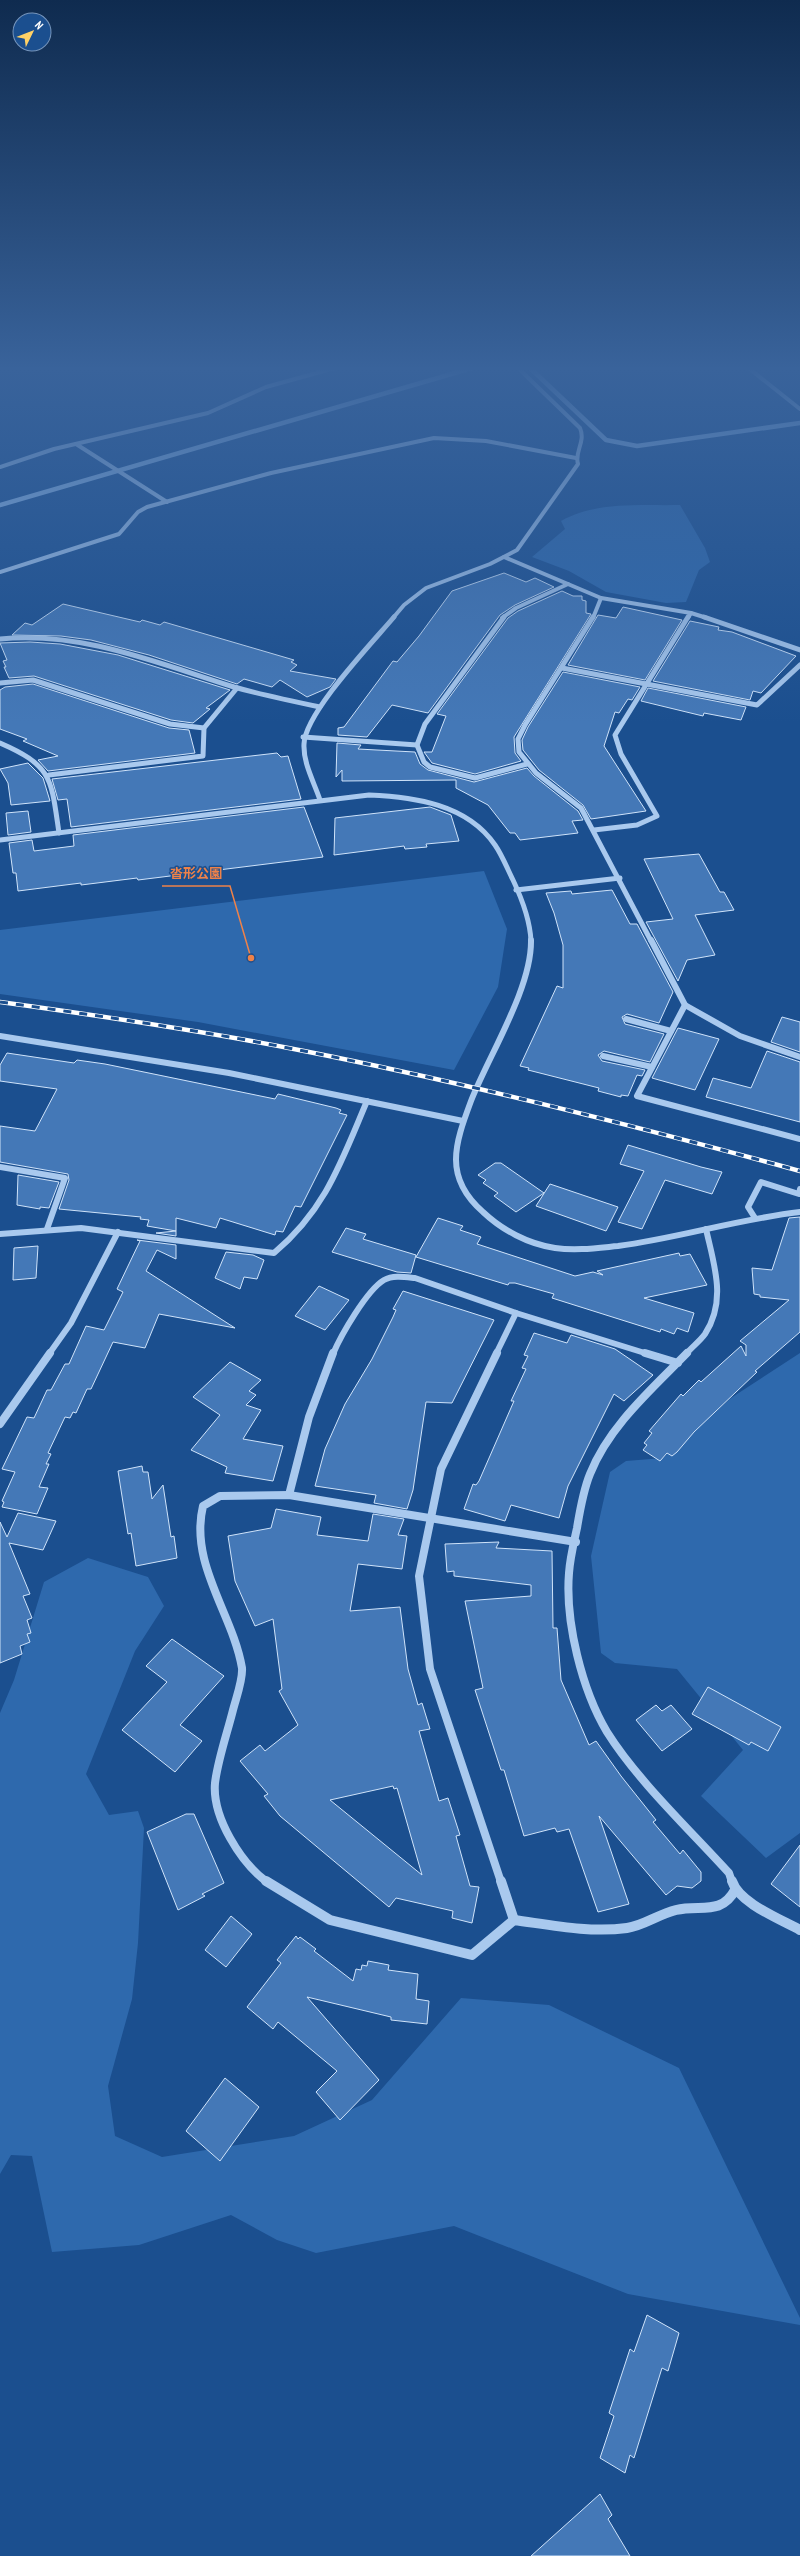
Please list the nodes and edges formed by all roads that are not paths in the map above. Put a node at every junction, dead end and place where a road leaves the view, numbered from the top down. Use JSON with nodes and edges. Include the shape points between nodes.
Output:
{"nodes":[{"id":1,"x":141,"y":485,"type":"edge"},
{"id":2,"x":227,"y":485,"type":"edge"},
{"id":3,"x":564,"y":485,"type":"edge"},
{"id":4,"x":167,"y":502,"type":"junction"},
{"id":5,"x":504,"y":558,"type":"junction"},
{"id":6,"x":0,"y":572,"type":"edge"},
{"id":7,"x":568,"y":584,"type":"junction"},
{"id":8,"x":601,"y":598,"type":"junction"},
{"id":9,"x":691,"y":613,"type":"junction"},
{"id":10,"x":0,"y":639,"type":"edge"},
{"id":11,"x":800,"y":650,"type":"edge"},
{"id":12,"x":800,"y":665,"type":"edge"},
{"id":13,"x":562,"y":668,"type":"junction"},
{"id":14,"x":0,"y":683,"type":"edge"},
{"id":15,"x":647,"y":684,"type":"junction"},
{"id":16,"x":237,"y":688,"type":"junction"},
{"id":17,"x":320,"y":708,"type":"junction"},
{"id":18,"x":204,"y":728,"type":"junction"},
{"id":19,"x":303,"y":737,"type":"junction"},
{"id":20,"x":0,"y":743,"type":"edge"},
{"id":21,"x":417,"y":745,"type":"junction"},
{"id":22,"x":527,"y":764,"type":"junction"},
{"id":23,"x":49,"y":775,"type":"junction"},
{"id":24,"x":320,"y":800,"type":"junction"},
{"id":25,"x":594,"y":830,"type":"junction"},
{"id":26,"x":58,"y":833,"type":"junction"},
{"id":27,"x":0,"y":840,"type":"edge"},
{"id":28,"x":620,"y":878,"type":"junction"},
{"id":29,"x":516,"y":890,"type":"junction"},
{"id":30,"x":685,"y":1005,"type":"junction"},
{"id":31,"x":626,"y":1019,"type":"dead end"},
{"id":32,"x":671,"y":1031,"type":"junction"},
{"id":33,"x":0,"y":1036,"type":"edge"},
{"id":34,"x":603,"y":1056,"type":"dead end"},
{"id":35,"x":800,"y":1057,"type":"edge"},
{"id":36,"x":652,"y":1067,"type":"junction"},
{"id":37,"x":367,"y":1101,"type":"junction"},
{"id":38,"x":463,"y":1121,"type":"junction"},
{"id":39,"x":800,"y":1140,"type":"edge"},
{"id":40,"x":0,"y":1167,"type":"edge"},
{"id":41,"x":800,"y":1189,"type":"edge"},
{"id":42,"x":800,"y":1212,"type":"edge"},
{"id":43,"x":755,"y":1218,"type":"junction"},
{"id":44,"x":47,"y":1228,"type":"junction"},
{"id":45,"x":706,"y":1229,"type":"junction"},
{"id":46,"x":118,"y":1232,"type":"junction"},
{"id":47,"x":0,"y":1234,"type":"edge"},
{"id":48,"x":516,"y":1313,"type":"junction"},
{"id":49,"x":678,"y":1363,"type":"junction"},
{"id":50,"x":0,"y":1424,"type":"edge"},
{"id":51,"x":289,"y":1494,"type":"junction"},
{"id":52,"x":429,"y":1519,"type":"junction"},
{"id":53,"x":576,"y":1542,"type":"junction"},
{"id":54,"x":734,"y":1890,"type":"junction"},
{"id":55,"x":514,"y":1920,"type":"junction"},
{"id":56,"x":800,"y":1930,"type":"edge"}],
"edges":[{"from":1,"to":4,"type":"street"},
{"from":2,"to":4,"type":"street"},
{"from":3,"to":5,"type":"street","via":[[525,542]]},
{"from":4,"to":6,"type":"street","via":[[140,509],[128,528],[119,534]]},
{"from":5,"to":7,"type":"street"},
{"from":5,"to":17,"type":"street","via":[[437,582],[415,595],[404,604]]},
{"from":7,"to":8,"type":"street"},
{"from":7,"to":21,"type":"street","via":[[516,608],[500,620],[425,724]]},
{"from":8,"to":9,"type":"street"},
{"from":8,"to":13,"type":"street","via":[[593,618]]},
{"from":9,"to":11,"type":"street"},
{"from":9,"to":15,"type":"street"},
{"from":10,"to":16,"type":"street","via":[[44,636],[78,640]]},
{"from":12,"to":15,"type":"street","via":[[757,705]]},
{"from":13,"to":15,"type":"street"},
{"from":13,"to":22,"type":"street","via":[[518,739],[519,752]]},
{"from":14,"to":18,"type":"street","via":[[33,680],[170,724]]},
{"from":15,"to":25,"type":"street","via":[[615,735],[620,754],[657,816],[654,821],[645,824]]},
{"from":16,"to":17,"type":"street"},
{"from":16,"to":18,"type":"street"},
{"from":17,"to":19,"type":"street","via":[[308,724]]},
{"from":18,"to":23,"type":"street","via":[[203,756]]},
{"from":19,"to":21,"type":"street"},
{"from":19,"to":24,"type":"street","via":[[302,748]]},
{"from":20,"to":23,"type":"street","via":[[34,759]]},
{"from":21,"to":22,"type":"street","via":[[424,762],[430,767],[475,778]]},
{"from":22,"to":25,"type":"street","via":[[581,808]]},
{"from":23,"to":26,"type":"street"},
{"from":24,"to":26,"type":"street"},
{"from":24,"to":29,"type":"street","via":[[391,795],[427,801],[459,813],[473,821],[494,842]]},
{"from":25,"to":28,"type":"street"},
{"from":26,"to":27,"type":"street"},
{"from":28,"to":29,"type":"street"},
{"from":28,"to":30,"type":"street"},
{"from":29,"to":38,"type":"street","via":[[530,928],[529,962],[517,998]]},
{"from":30,"to":32,"type":"street"},
{"from":30,"to":35,"type":"street","via":[[742,1038]]},
{"from":31,"to":32,"type":"street"},
{"from":32,"to":36,"type":"street"},
{"from":33,"to":37,"type":"street","via":[[229,1073]]},
{"from":34,"to":36,"type":"street"},
{"from":36,"to":39,"type":"street","via":[[637,1096]]},
{"from":37,"to":38,"type":"street"},
{"from":37,"to":46,"type":"street","via":[[325,1197],[295,1237],[274,1253]]},
{"from":38,"to":45,"type":"street","via":[[456,1154],[456,1170],[461,1184],[472,1202],[487,1216],[524,1239],[548,1246],[586,1249],[629,1245]]},
{"from":40,"to":44,"type":"street","via":[[65,1178]]},
{"from":41,"to":43,"type":"street","via":[[799,1194],[761,1182],[748,1207]]},
{"from":42,"to":43,"type":"street"},
{"from":43,"to":45,"type":"street"},
{"from":44,"to":46,"type":"street"},
{"from":44,"to":47,"type":"street"},
{"from":45,"to":49,"type":"street","via":[[719,1288],[716,1310],[705,1334]]},
{"from":46,"to":50,"type":"street","via":[[71,1323]]},
{"from":48,"to":49,"type":"street"},
{"from":48,"to":51,"type":"street","via":[[415,1278],[400,1277],[383,1281],[353,1316],[335,1344],[305,1433]]},
{"from":48,"to":52,"type":"street","via":[[441,1469]]},
{"from":49,"to":53,"type":"street","via":[[636,1405],[609,1440],[590,1474],[580,1511]]},
{"from":51,"to":52,"type":"street"},
{"from":51,"to":55,"type":"street","via":[[220,1496],[203,1506],[200,1518],[200,1537],[213,1589],[238,1648],[242,1671],[215,1784],[227,1832],[240,1856],[262,1878],[330,1920],[472,1955]]},
{"from":52,"to":53,"type":"street"},
{"from":52,"to":55,"type":"street","via":[[419,1576],[430,1669]]},
{"from":53,"to":54,"type":"street","via":[[569,1573],[570,1605],[574,1638],[592,1705],[608,1733],[629,1761],[729,1873]]},
{"from":54,"to":55,"type":"street","via":[[730,1901],[719,1906],[676,1910],[628,1928],[591,1930]]},
{"from":54,"to":56,"type":"street","via":[[764,1911]]}]}
